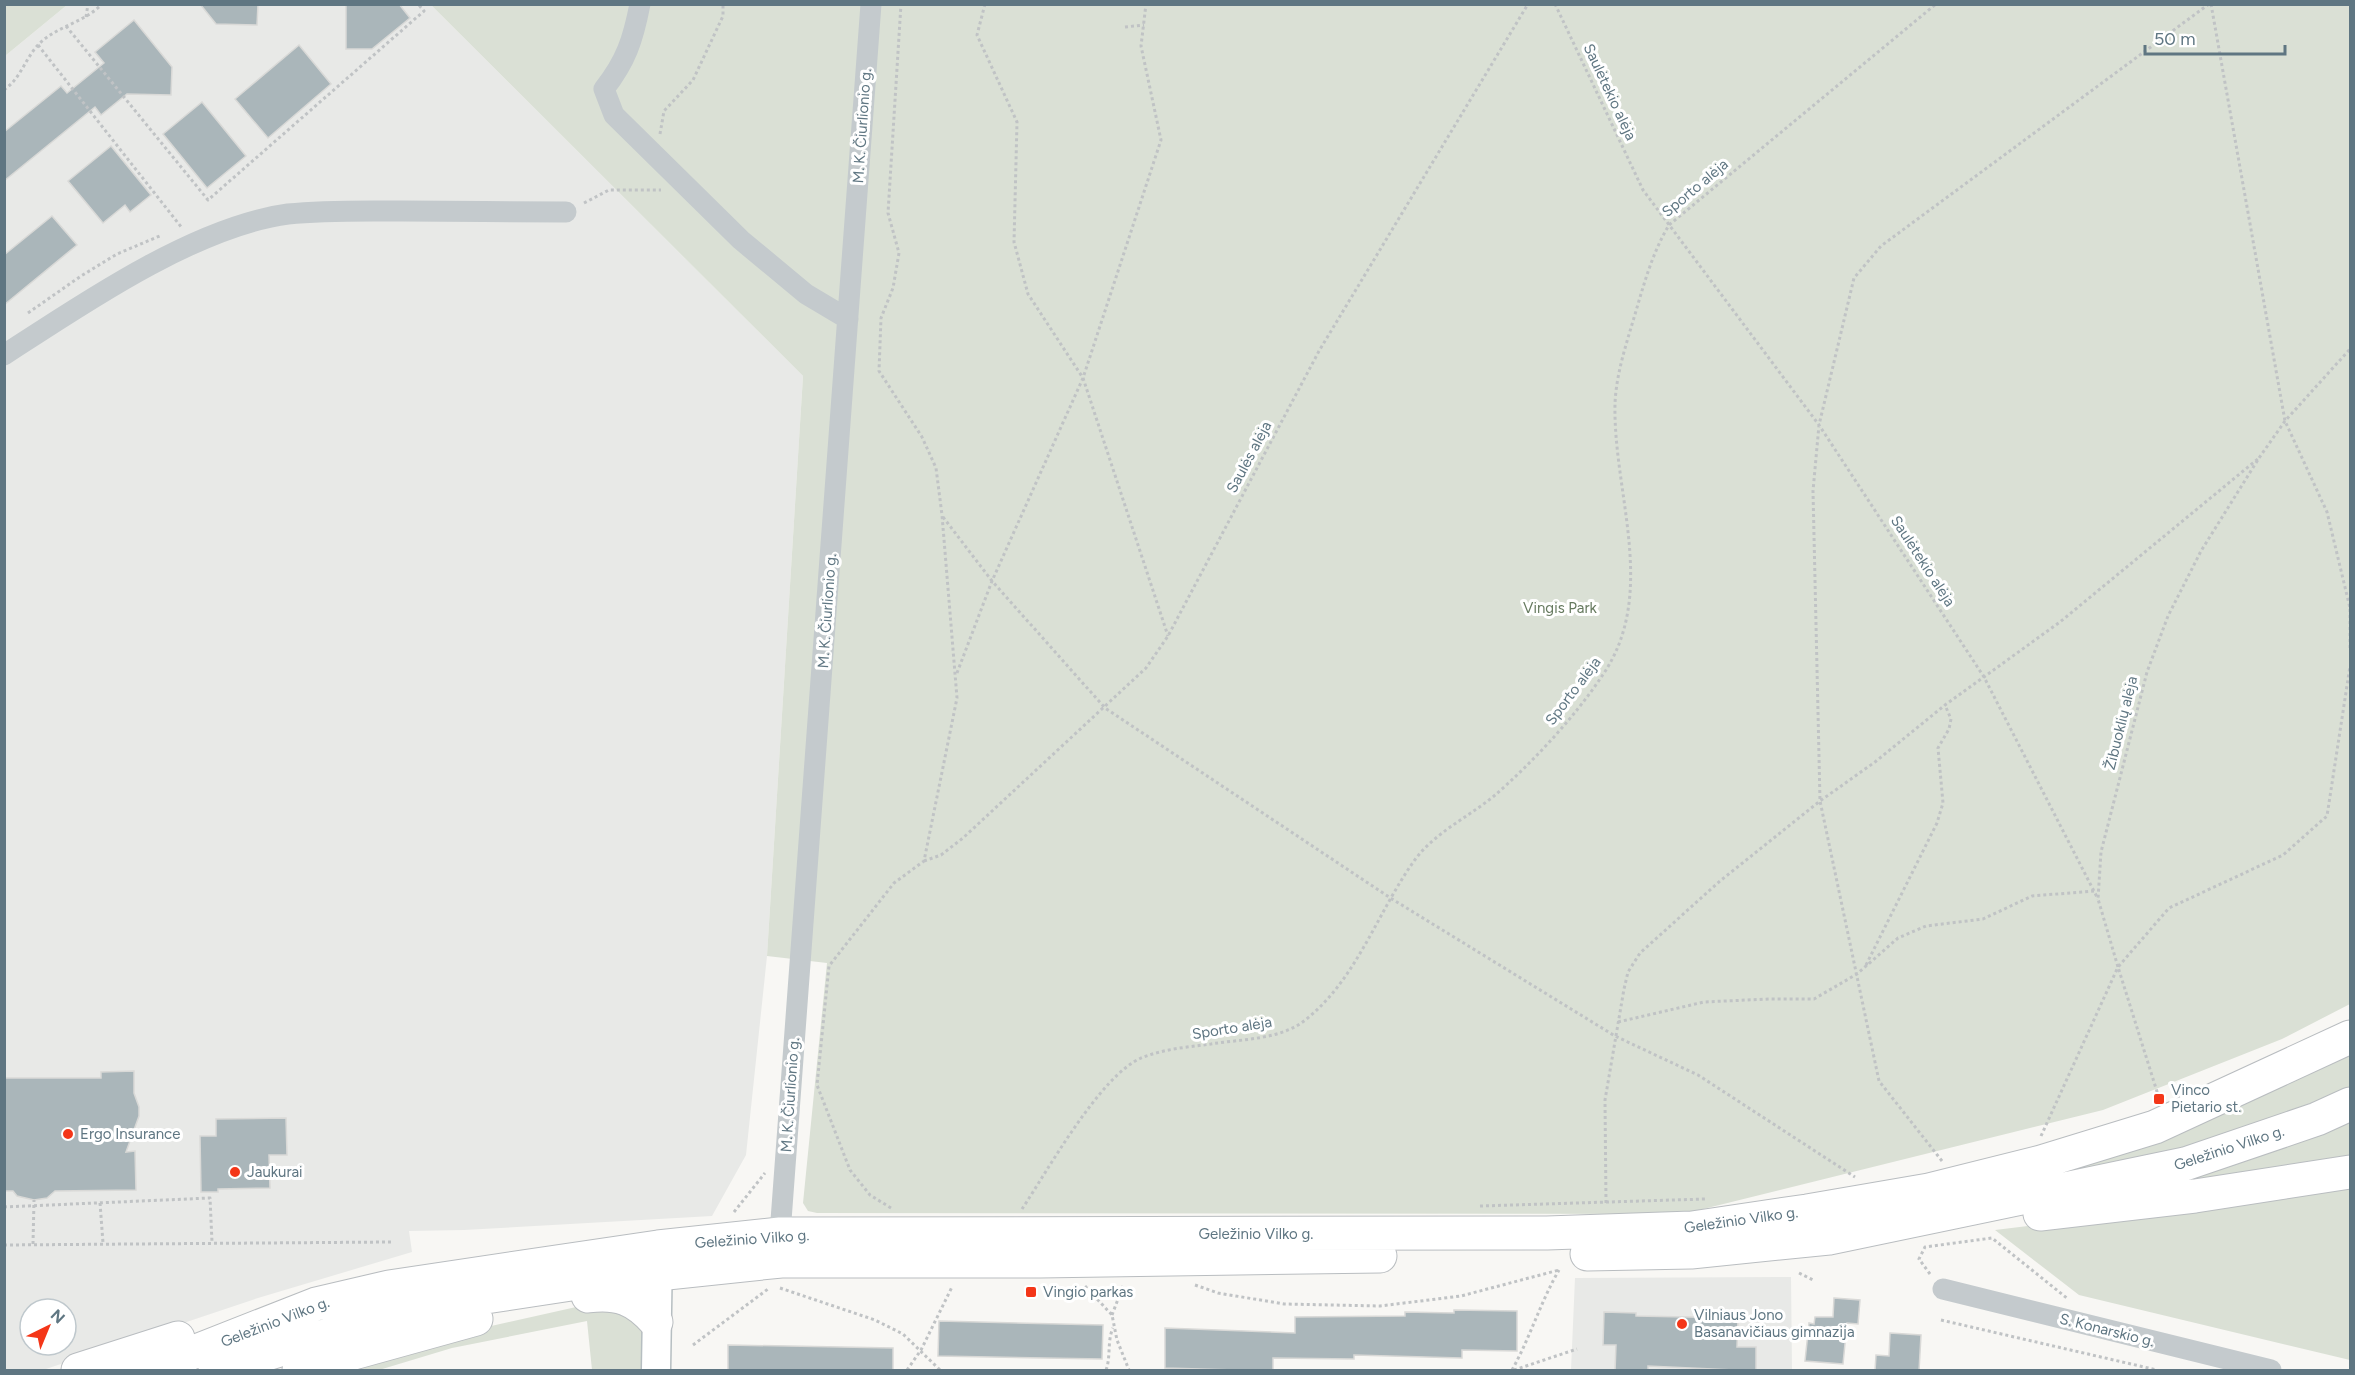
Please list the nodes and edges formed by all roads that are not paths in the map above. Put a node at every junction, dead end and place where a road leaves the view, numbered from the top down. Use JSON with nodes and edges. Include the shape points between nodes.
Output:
{"nodes":[{"id":1,"x":640,"y":4,"type":"edge"},
{"id":2,"x":871,"y":4,"type":"edge"},
{"id":3,"x":566,"y":212,"type":"road end"},
{"id":4,"x":848,"y":319,"type":"junction"},
{"id":5,"x":4,"y":355,"type":"edge"},
{"id":6,"x":2350,"y":1037,"type":"edge"},
{"id":7,"x":2350,"y":1104,"type":"edge"},
{"id":8,"x":2350,"y":1172,"type":"edge"},
{"id":9,"x":780,"y":1225,"type":"junction"},
{"id":10,"x":1829,"y":1238,"type":"junction"},
{"id":11,"x":658,"y":1261,"type":"junction"},
{"id":12,"x":1942,"y":1289,"type":"dead end"},
{"id":13,"x":479,"y":1298,"type":"junction"},
{"id":14,"x":575,"y":1298,"type":"junction"},
{"id":15,"x":316,"y":1304,"type":"junction"},
{"id":16,"x":656,"y":1322,"type":"junction"},
{"id":17,"x":313,"y":1338,"type":"junction"},
{"id":18,"x":78,"y":1371,"type":"edge"},
{"id":19,"x":148,"y":1371,"type":"edge"},
{"id":20,"x":215,"y":1371,"type":"edge"},
{"id":21,"x":252,"y":1371,"type":"edge"},
{"id":22,"x":299,"y":1371,"type":"edge"},
{"id":23,"x":656,"y":1371,"type":"edge"},
{"id":24,"x":2271,"y":1371,"type":"edge"}],
"edges":[{"from":1,"to":4,"type":"street","via":[[635,32],[621,68],[604,89],[614,115],[741,240],[806,294]]},
{"from":2,"to":4,"type":"street","name":"M. K. Čiurlionio g."},
{"from":3,"to":5,"type":"street","via":[[332,211],[287,214],[235,227],[191,245],[75,309]]},
{"from":4,"to":9,"type":"street","name":"M. K. Čiurlionio g."},
{"from":6,"to":9,"type":"highway","name":"Geležinio Vilko g.","via":[[2155,1127],[2041,1162],[1929,1190],[1692,1228],[1546,1233]]},
{"from":7,"to":10,"type":"highway","name":"Geležinio Vilko g.","via":[[2185,1164]]},
{"from":8,"to":10,"type":"highway","via":[[2195,1196]]},
{"from":9,"to":11,"type":"highway","name":"Geležinio Vilko g."},
{"from":10,"to":11,"type":"highway","name":"Geležinio Vilko g.","via":[[1690,1252],[1040,1261]]},
{"from":11,"to":13,"type":"highway","name":"Geležinio Vilko g.","via":[[591,1281]]},
{"from":11,"to":15,"type":"highway","name":"Geležinio Vilko g.","via":[[389,1287]]},
{"from":11,"to":16,"type":"main road"},
{"from":12,"to":24,"type":"street","name":"S. Konarskio g."},
{"from":13,"to":14,"type":"highway"},
{"from":13,"to":17,"type":"highway","name":"Geležinio Vilko g.","via":[[386,1317]]},
{"from":14,"to":16,"type":"highway","via":[[622,1296]]},
{"from":14,"to":22,"type":"highway","via":[[465,1322]]},
{"from":15,"to":18,"type":"highway","via":[[182,1337]]},
{"from":15,"to":19,"type":"highway","name":"Geležinio Vilko g."},
{"from":16,"to":23,"type":"main road"},
{"from":17,"to":20,"type":"highway","name":"Geležinio Vilko g."},
{"from":17,"to":21,"type":"highway"}]}
